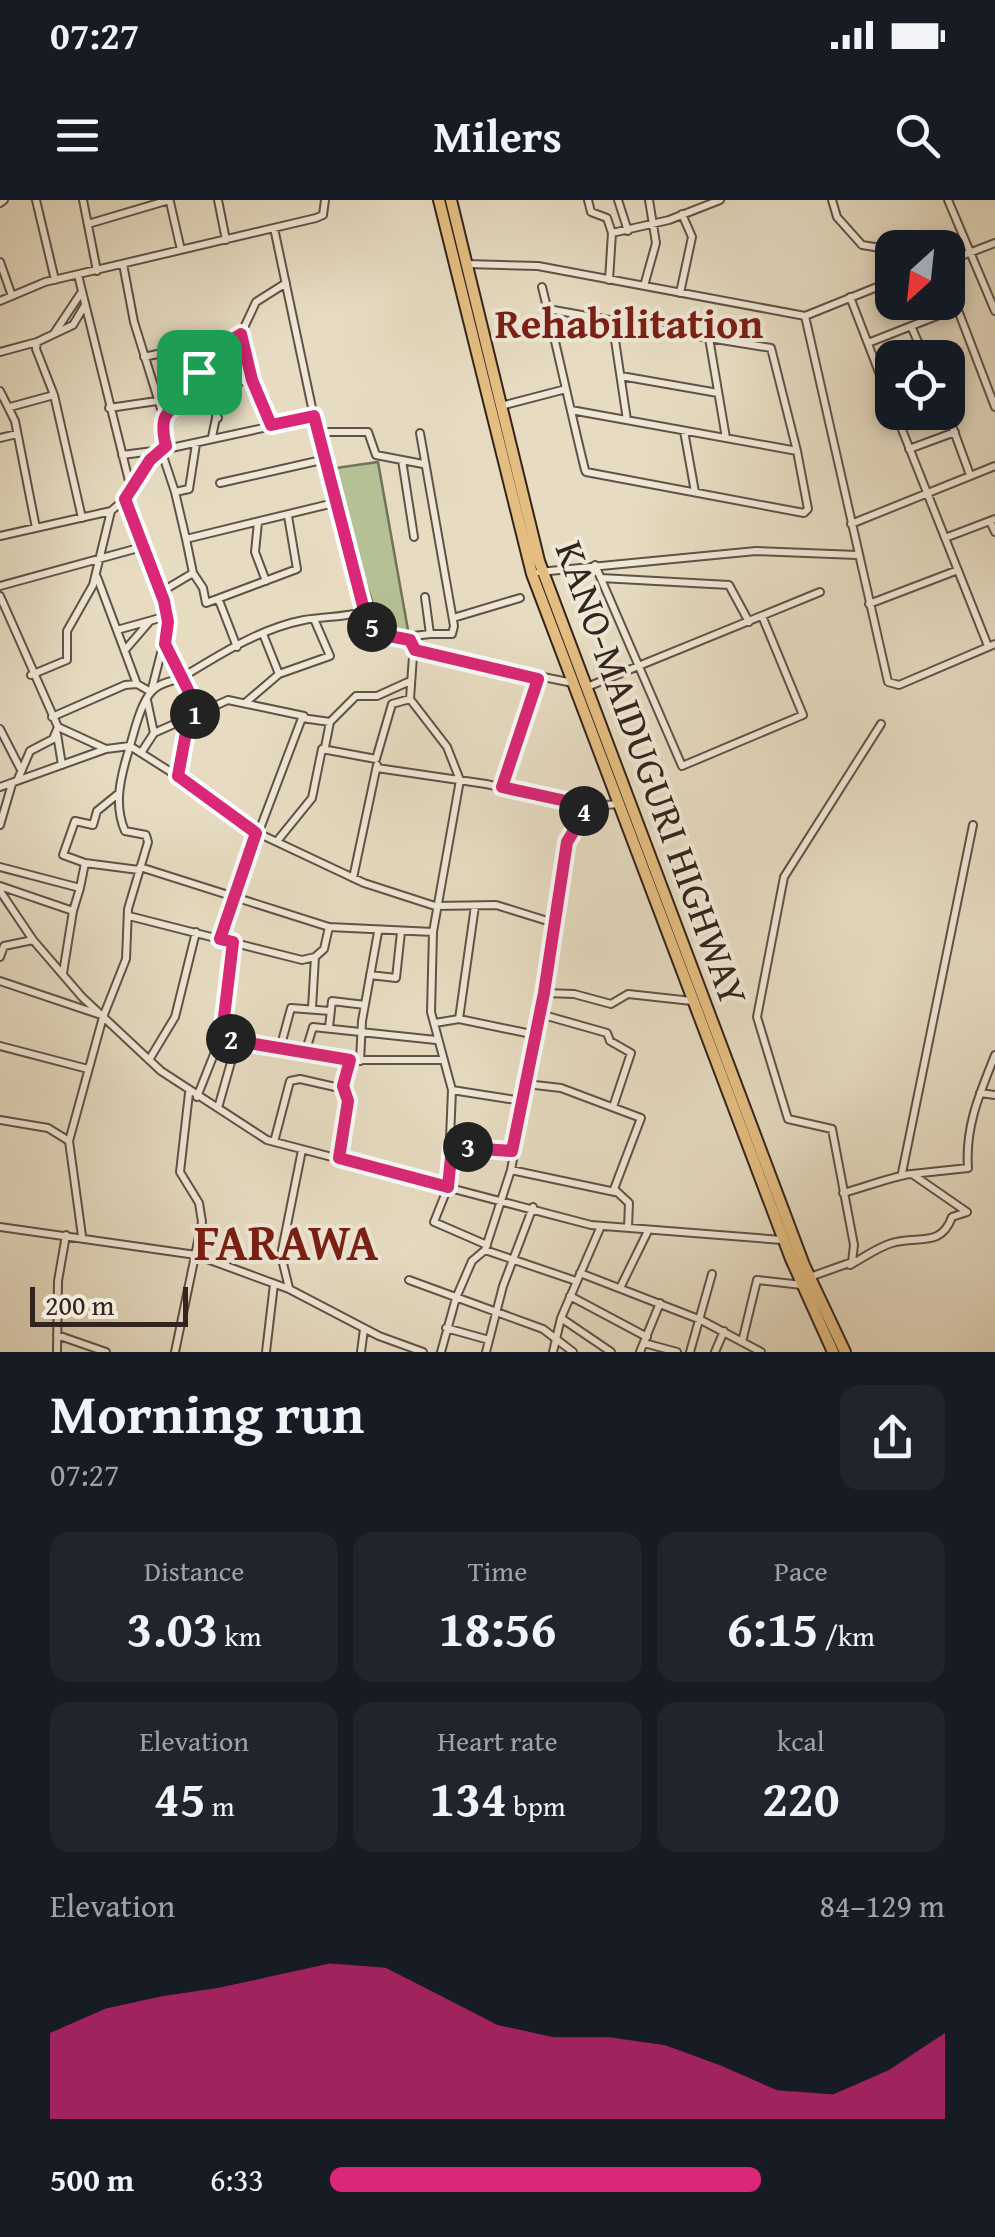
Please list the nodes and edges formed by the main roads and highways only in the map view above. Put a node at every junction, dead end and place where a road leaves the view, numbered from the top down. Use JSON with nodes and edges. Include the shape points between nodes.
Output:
{"nodes":[{"id":1,"x":440,"y":200,"type":"edge"},
{"id":2,"x":451,"y":200,"type":"edge"},
{"id":3,"x":537,"y":572,"type":"junction"},
{"id":4,"x":806,"y":1281,"type":"junction"},
{"id":5,"x":833,"y":1352,"type":"edge"},
{"id":6,"x":845,"y":1352,"type":"edge"}],
"edges":[{"from":1,"to":3,"type":"highway","name":"KANO-MAIDUGURI HIGHWAY"},
{"from":2,"to":3,"type":"highway","name":"KANO-MAIDUGURI HIGHWAY"},
{"from":3,"to":4,"type":"highway","name":"KANO-MAIDUGURI HIGHWAY","via":[[586,687]]},
{"from":3,"to":4,"type":"highway","name":"KANO-MAIDUGURI HIGHWAY","via":[[572,683],[784,1240]]},
{"from":4,"to":5,"type":"highway","name":"KANO-MAIDUGURI HIGHWAY"},
{"from":4,"to":6,"type":"highway","name":"KANO-MAIDUGURI HIGHWAY"}]}
